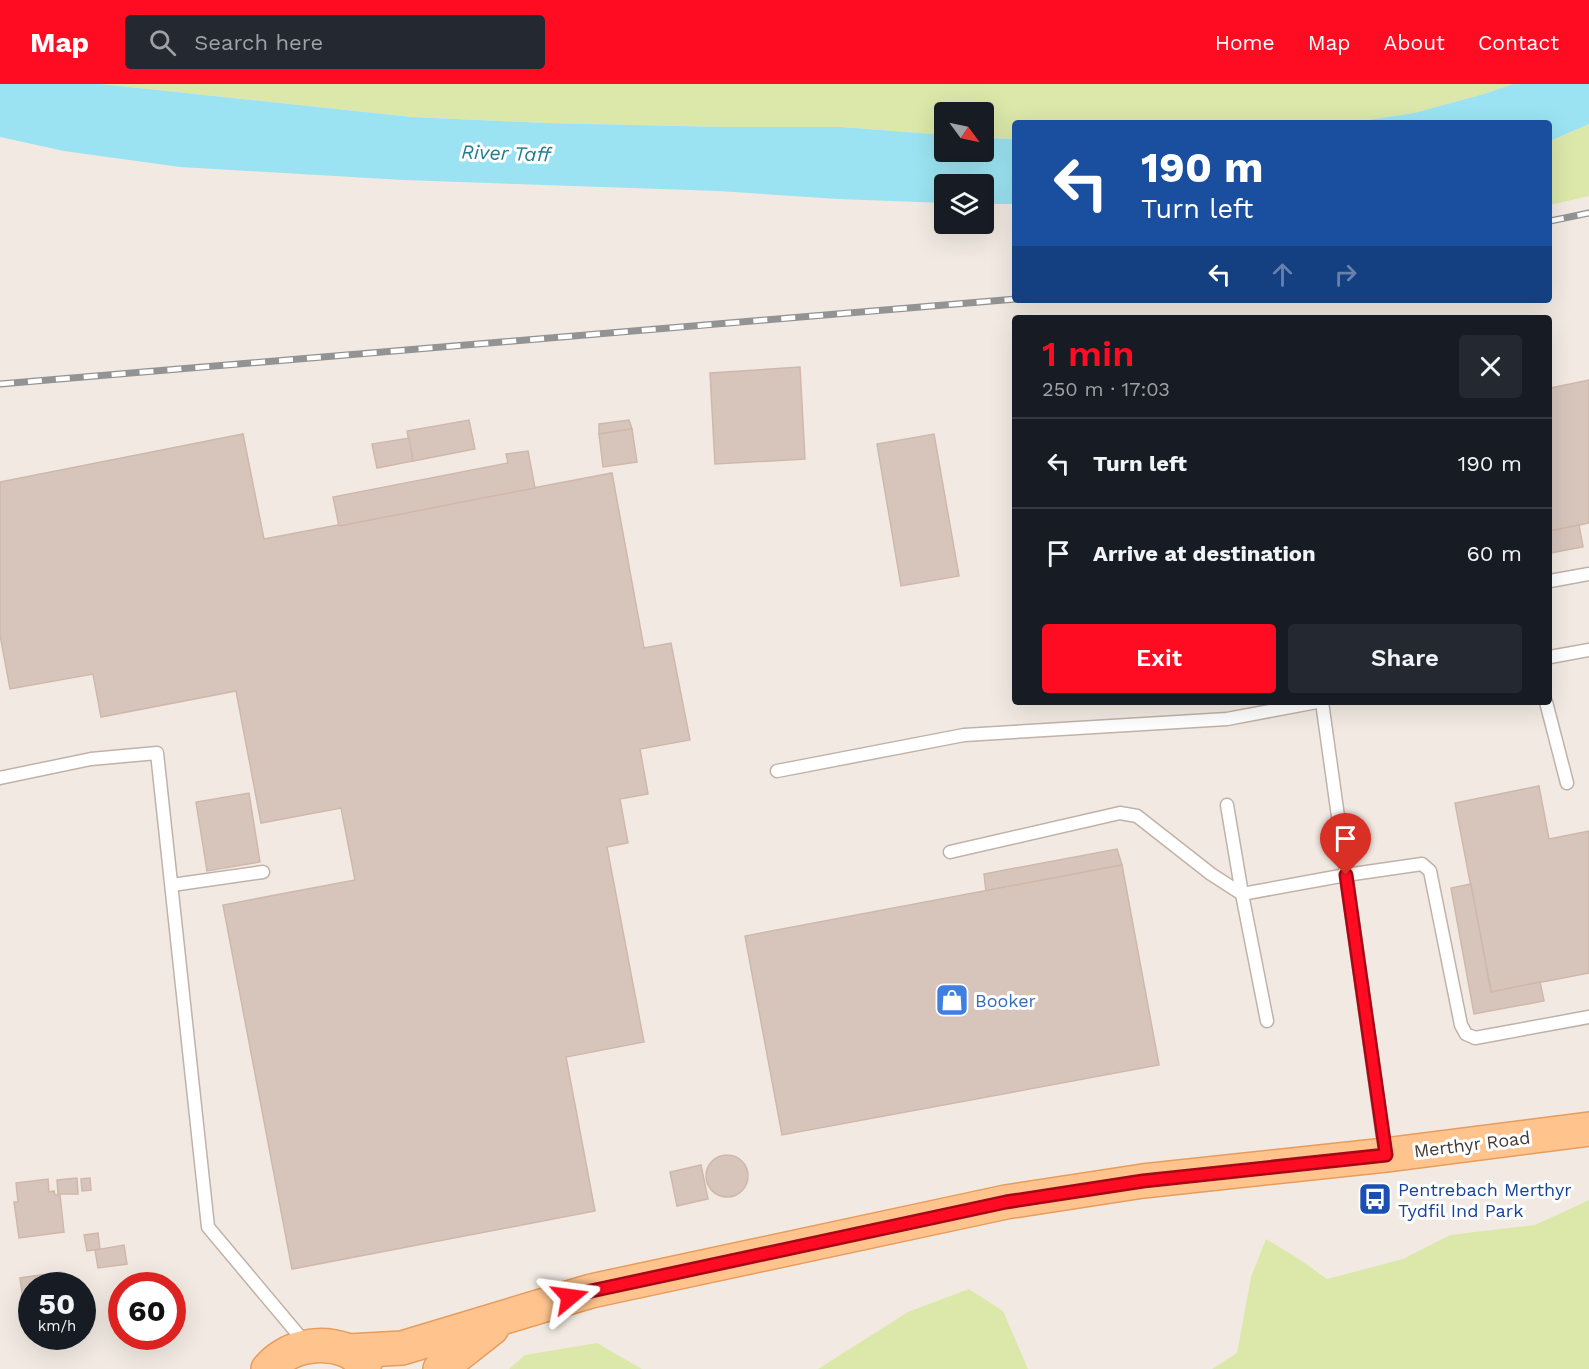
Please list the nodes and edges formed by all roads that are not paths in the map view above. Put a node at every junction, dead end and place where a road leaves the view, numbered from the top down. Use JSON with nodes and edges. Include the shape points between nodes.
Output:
{"nodes":[{"id":1,"x":1589,"y":574,"type":"edge"},
{"id":2,"x":1552,"y":581,"type":"edge"},
{"id":3,"x":1589,"y":650,"type":"edge"},
{"id":4,"x":1552,"y":657,"type":"edge"},
{"id":5,"x":1301,"y":705,"type":"edge"},
{"id":6,"x":1322,"y":705,"type":"edge"},
{"id":7,"x":1546,"y":705,"type":"edge"},
{"id":8,"x":777,"y":771,"type":"dead end"},
{"id":9,"x":0,"y":778,"type":"edge"},
{"id":10,"x":1567,"y":783,"type":"dead end"},
{"id":11,"x":1227,"y":805,"type":"dead end"},
{"id":12,"x":950,"y":852,"type":"dead end"},
{"id":13,"x":263,"y":872,"type":"dead end"},
{"id":14,"x":1346,"y":875,"type":"junction"},
{"id":15,"x":172,"y":885,"type":"junction"},
{"id":16,"x":1242,"y":894,"type":"junction"},
{"id":17,"x":1589,"y":1017,"type":"edge"},
{"id":18,"x":1267,"y":1021,"type":"dead end"},
{"id":19,"x":1589,"y":1129,"type":"edge"},
{"id":20,"x":1386,"y":1155,"type":"junction"},
{"id":21,"x":507,"y":1316,"type":"junction"},
{"id":22,"x":308,"y":1346,"type":"junction"},
{"id":23,"x":359,"y":1360,"type":"edge"},
{"id":24,"x":268,"y":1369,"type":"edge"},
{"id":25,"x":440,"y":1369,"type":"edge"}],
"edges":[{"from":1,"to":2,"type":"lane"},
{"from":3,"to":4,"type":"lane"},
{"from":5,"to":8,"type":"lane","via":[[1227,719],[964,735]]},
{"from":6,"to":14,"type":"lane"},
{"from":7,"to":10,"type":"lane"},
{"from":9,"to":15,"type":"lane","via":[[91,759],[157,753]]},
{"from":11,"to":16,"type":"lane"},
{"from":12,"to":16,"type":"lane","via":[[1120,813],[1137,816]]},
{"from":13,"to":15,"type":"lane"},
{"from":14,"to":16,"type":"lane"},
{"from":14,"to":17,"type":"lane","via":[[1422,864],[1430,871],[1466,1034],[1475,1038]]},
{"from":14,"to":20,"type":"lane"},
{"from":15,"to":22,"type":"lane","via":[[208,1227]]},
{"from":16,"to":18,"type":"lane"},
{"from":19,"to":20,"type":"main road","name":"Merthyr Road"},
{"from":20,"to":21,"type":"main road","name":"Merthyr Road","via":[[1143,1181],[1006,1202],[591,1291]]},
{"from":21,"to":23,"type":"main road","name":"Merthyr Road"},
{"from":21,"to":25,"type":"main road","name":"Merthyr Road"},
{"from":22,"to":23,"type":"main road","name":"Merthyr Road","via":[[331,1346]]},
{"from":22,"to":24,"type":"main road","via":[[289,1352]]}]}
